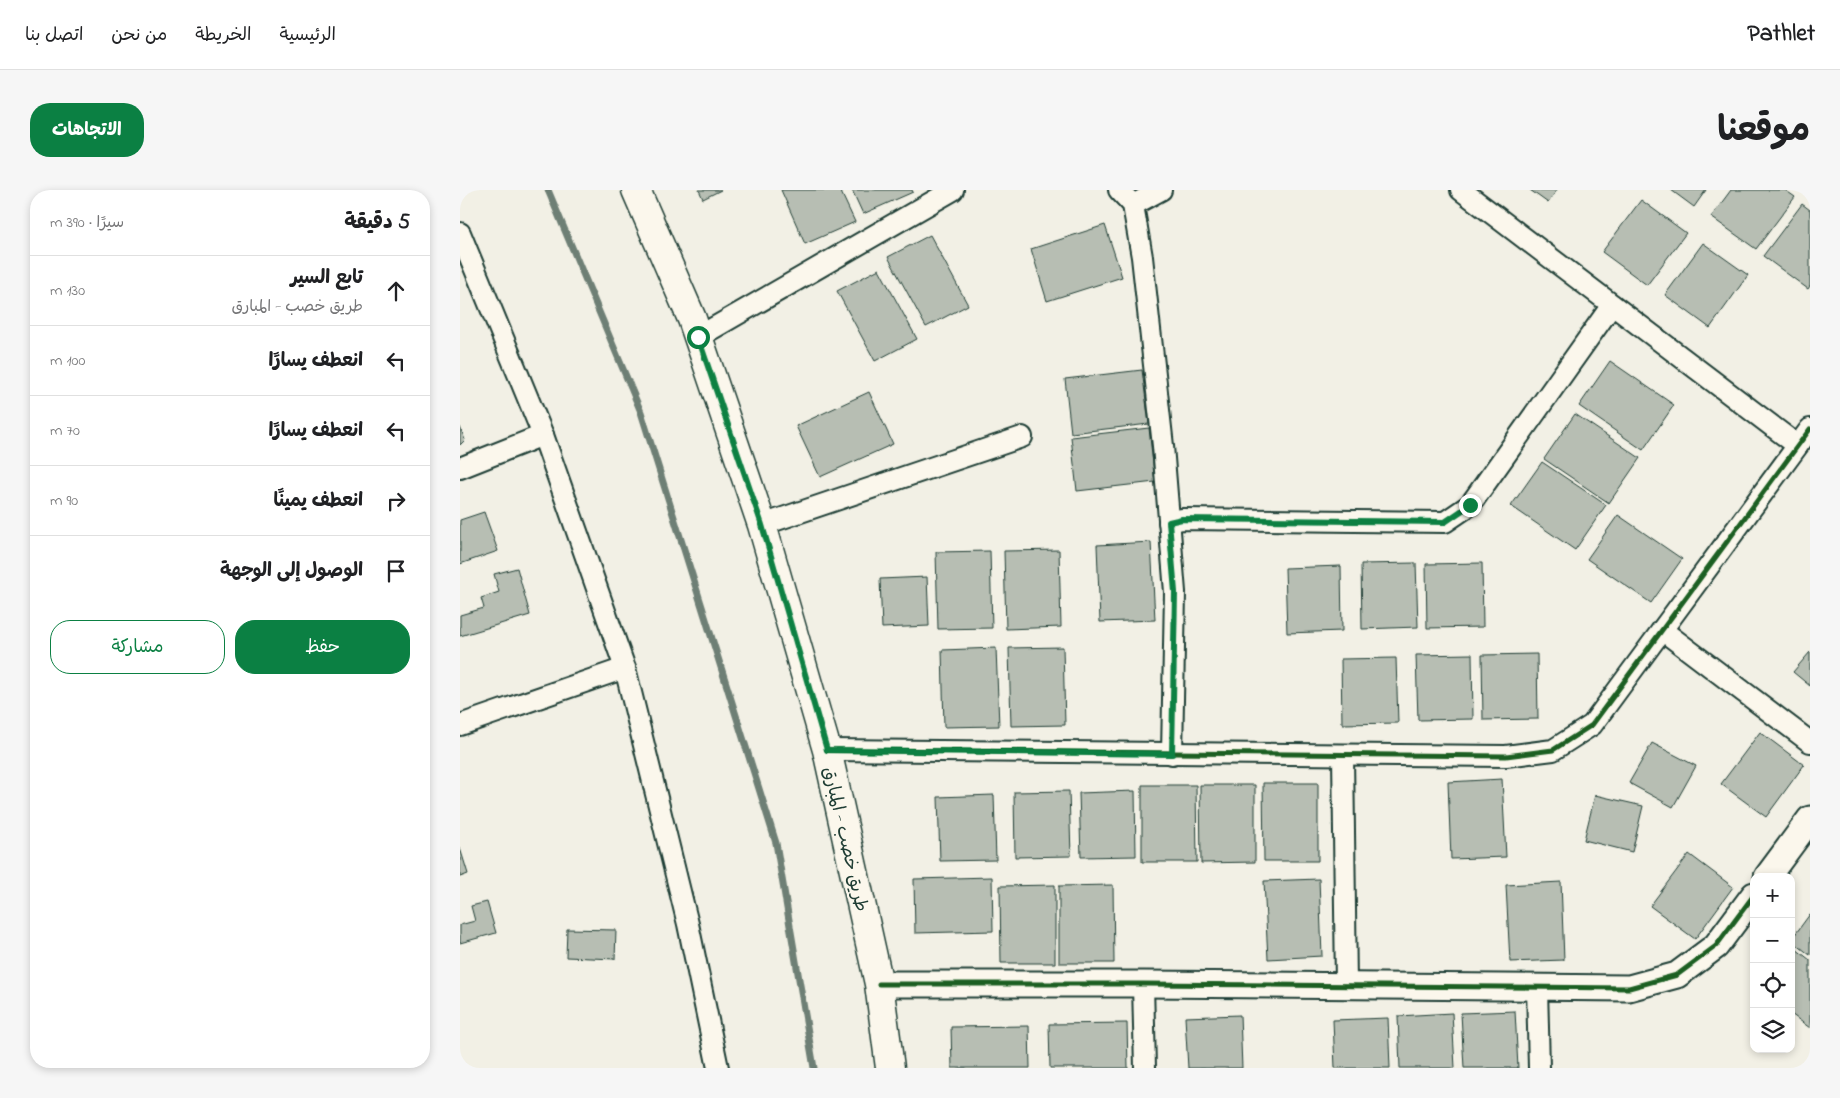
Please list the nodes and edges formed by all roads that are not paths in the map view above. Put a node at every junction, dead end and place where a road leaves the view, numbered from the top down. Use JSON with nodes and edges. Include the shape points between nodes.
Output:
{"nodes":[{"id":1,"x":636,"y":190,"type":"edge"},
{"id":2,"x":953,"y":190,"type":"edge"},
{"id":3,"x":1119,"y":190,"type":"edge"},
{"id":4,"x":1161,"y":190,"type":"edge"},
{"id":5,"x":1461,"y":190,"type":"edge"},
{"id":6,"x":1133,"y":205,"type":"junction"},
{"id":7,"x":460,"y":233,"type":"edge"},
{"id":8,"x":1612,"y":305,"type":"junction"},
{"id":9,"x":698,"y":337,"type":"junction"},
{"id":10,"x":1810,"y":429,"type":"edge"},
{"id":11,"x":543,"y":435,"type":"junction"},
{"id":12,"x":1022,"y":437,"type":"dead end"},
{"id":13,"x":1797,"y":446,"type":"junction"},
{"id":14,"x":460,"y":468,"type":"edge"},
{"id":15,"x":1169,"y":522,"type":"junction"},
{"id":16,"x":762,"y":525,"type":"junction"},
{"id":17,"x":1662,"y":630,"type":"junction"},
{"id":18,"x":625,"y":668,"type":"junction"},
{"id":19,"x":460,"y":725,"type":"edge"},
{"id":20,"x":1810,"y":742,"type":"edge"},
{"id":21,"x":827,"y":750,"type":"junction"},
{"id":22,"x":1172,"y":754,"type":"junction"},
{"id":23,"x":1343,"y":755,"type":"junction"},
{"id":24,"x":1810,"y":819,"type":"edge"},
{"id":25,"x":1770,"y":873,"type":"edge"},
{"id":26,"x":1750,"y":900,"type":"edge"},
{"id":27,"x":879,"y":984,"type":"junction"},
{"id":28,"x":1143,"y":984,"type":"junction"},
{"id":29,"x":1346,"y":986,"type":"junction"},
{"id":30,"x":1537,"y":988,"type":"junction"},
{"id":31,"x":718,"y":1068,"type":"edge"},
{"id":32,"x":890,"y":1068,"type":"edge"},
{"id":33,"x":1145,"y":1068,"type":"edge"},
{"id":34,"x":1539,"y":1068,"type":"edge"}],
"edges":[{"from":1,"to":9,"type":"main road","name":"طريق خصب - المبارق"},
{"from":2,"to":9,"type":"street"},
{"from":3,"to":6,"type":"street"},
{"from":4,"to":6,"type":"street"},
{"from":5,"to":8,"type":"street"},
{"from":6,"to":15,"type":"street","via":[[1142,257]]},
{"from":7,"to":11,"type":"street"},
{"from":8,"to":13,"type":"street"},
{"from":8,"to":15,"type":"street","via":[[1470,505],[1445,522],[1182,519]]},
{"from":9,"to":16,"type":"main road","name":"طريق خصب - المبارق"},
{"from":10,"to":13,"type":"street"},
{"from":11,"to":14,"type":"street"},
{"from":11,"to":18,"type":"street"},
{"from":12,"to":16,"type":"street"},
{"from":13,"to":17,"type":"street"},
{"from":15,"to":22,"type":"street","via":[[1175,592]]},
{"from":16,"to":21,"type":"main road","name":"طريق خصب - المبارق"},
{"from":17,"to":20,"type":"street"},
{"from":17,"to":23,"type":"street","via":[[1592,725],[1553,750],[1506,756]]},
{"from":18,"to":19,"type":"street"},
{"from":18,"to":31,"type":"street","via":[[688,924]]},
{"from":21,"to":22,"type":"street"},
{"from":21,"to":27,"type":"main road","name":"طريق خصب - المبارق"},
{"from":22,"to":23,"type":"street"},
{"from":23,"to":29,"type":"street"},
{"from":24,"to":25,"type":"street"},
{"from":26,"to":30,"type":"street","via":[[1716,946],[1677,975],[1629,988]]},
{"from":27,"to":28,"type":"street"},
{"from":27,"to":32,"type":"main road","name":"طريق خصب - المبارق"},
{"from":28,"to":29,"type":"street"},
{"from":28,"to":33,"type":"street"},
{"from":29,"to":30,"type":"street"},
{"from":30,"to":34,"type":"street"}]}
